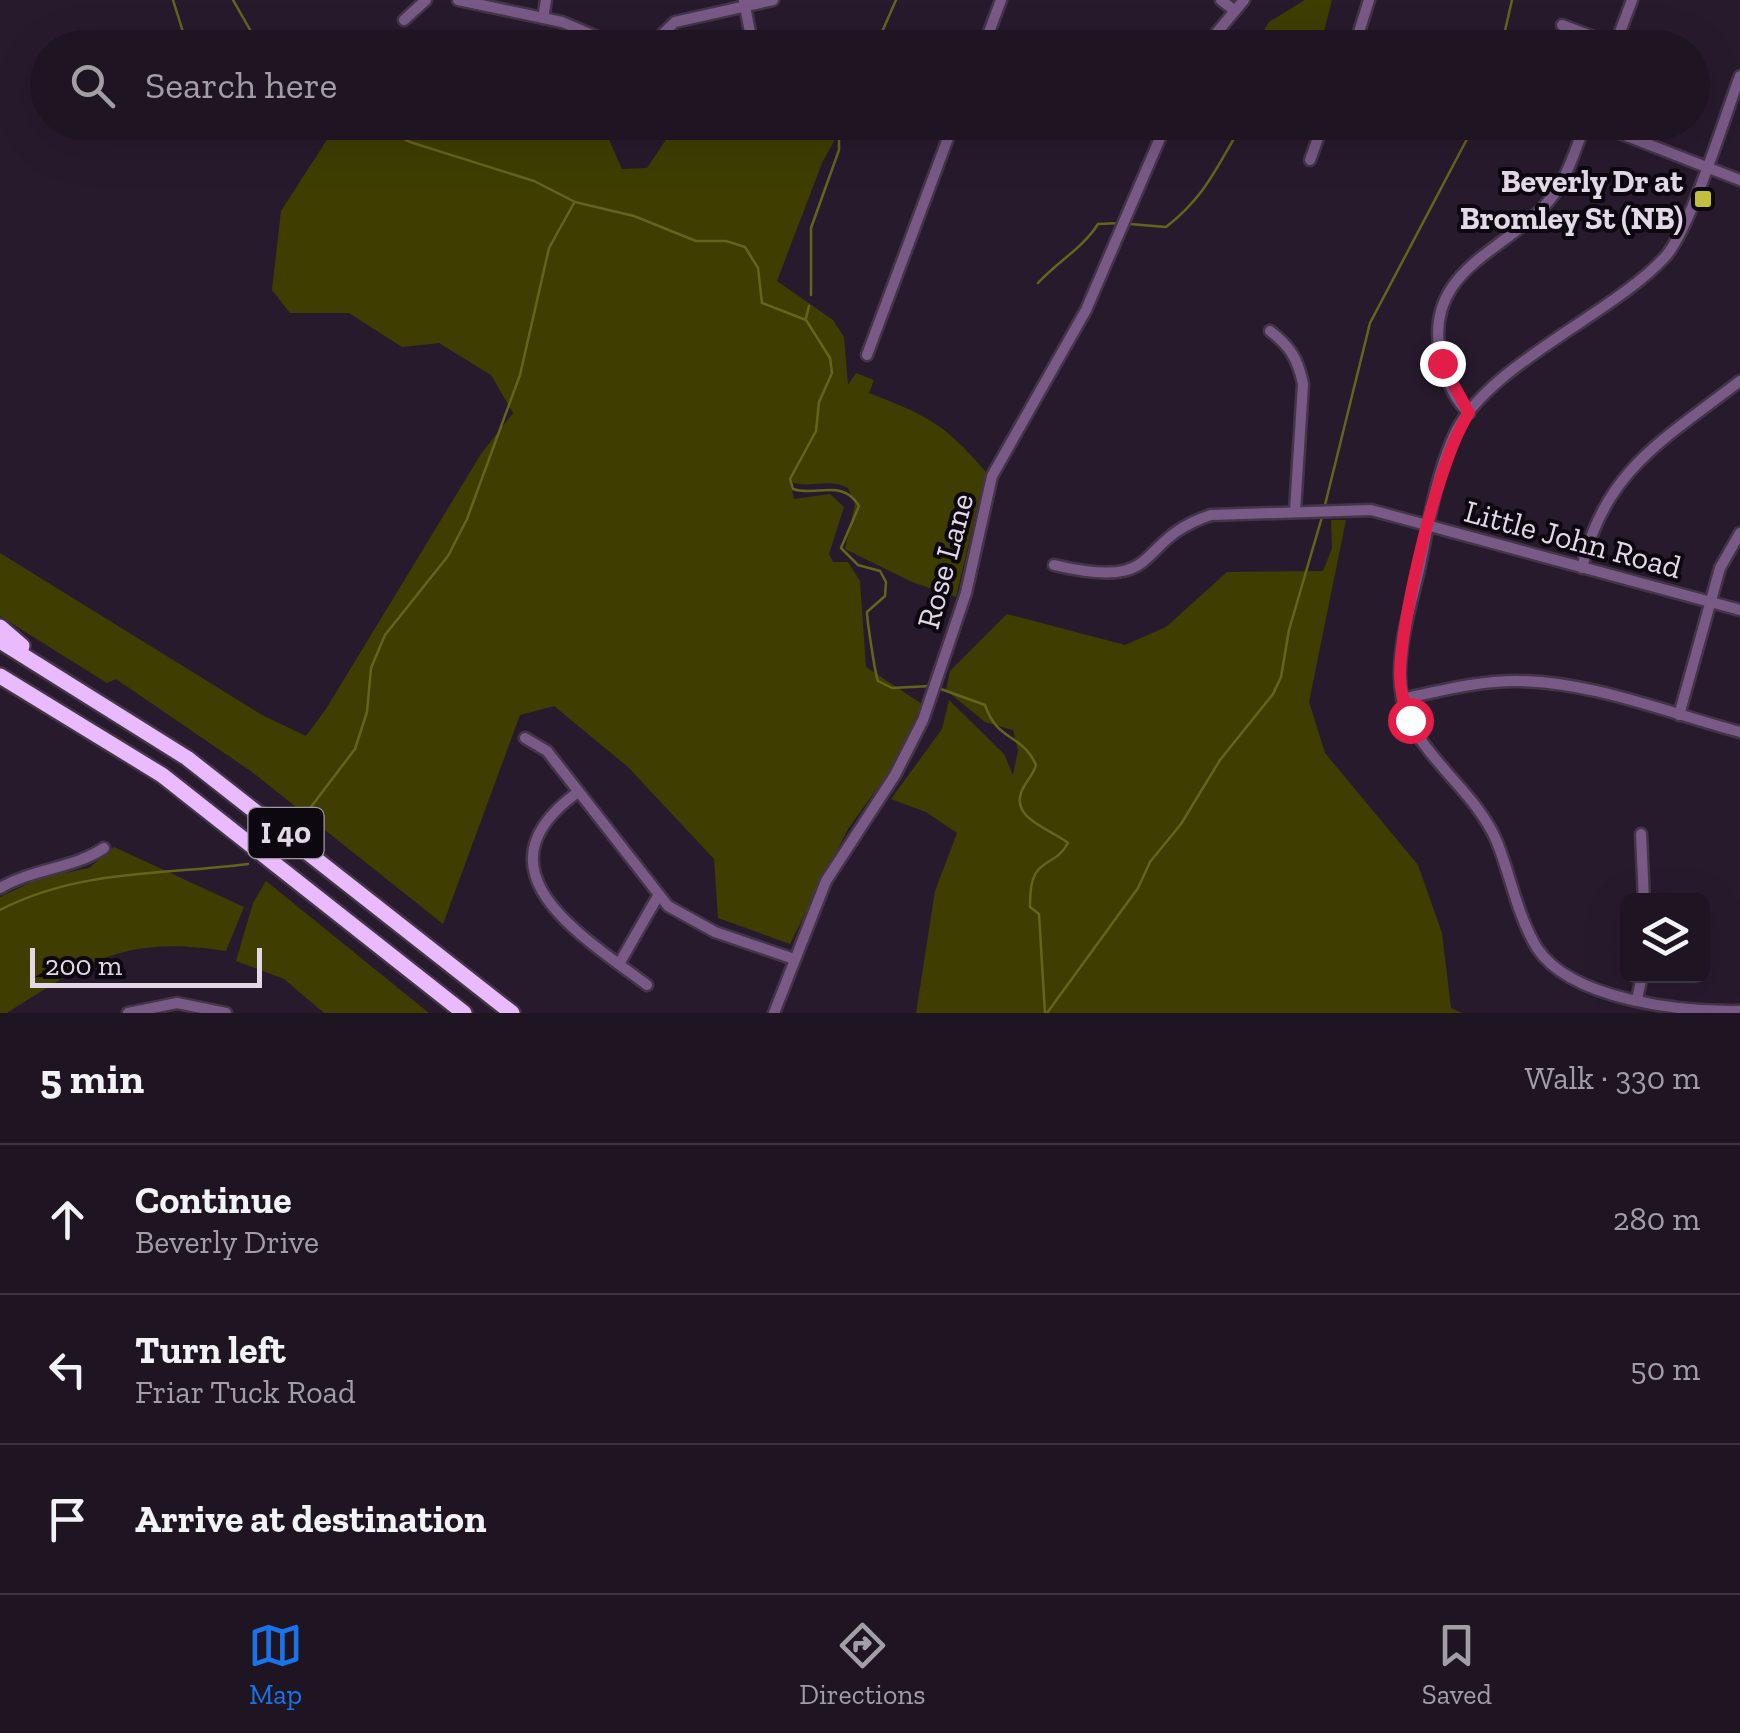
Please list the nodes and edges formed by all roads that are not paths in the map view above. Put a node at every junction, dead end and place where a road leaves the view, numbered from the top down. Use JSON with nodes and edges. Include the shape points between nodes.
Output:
{"nodes":[{"id":1,"x":426,"y":0,"type":"edge"},
{"id":2,"x":458,"y":0,"type":"edge"},
{"id":3,"x":546,"y":0,"type":"edge"},
{"id":4,"x":773,"y":0,"type":"edge"},
{"id":5,"x":1001,"y":0,"type":"edge"},
{"id":6,"x":1220,"y":0,"type":"edge"},
{"id":7,"x":1244,"y":0,"type":"edge"},
{"id":8,"x":1369,"y":0,"type":"edge"},
{"id":9,"x":1632,"y":0,"type":"edge"},
{"id":10,"x":744,"y":3,"type":"edge"},
{"id":11,"x":1235,"y":11,"type":"junction"},
{"id":12,"x":542,"y":18,"type":"junction"},
{"id":13,"x":404,"y":20,"type":"dead end"},
{"id":14,"x":1562,"y":25,"type":"dead end"},
{"id":15,"x":587,"y":30,"type":"edge"},
{"id":16,"x":667,"y":30,"type":"edge"},
{"id":17,"x":749,"y":30,"type":"edge"},
{"id":18,"x":990,"y":30,"type":"edge"},
{"id":19,"x":1219,"y":30,"type":"edge"},
{"id":20,"x":1360,"y":30,"type":"edge"},
{"id":21,"x":1574,"y":30,"type":"edge"},
{"id":22,"x":1620,"y":30,"type":"edge"},
{"id":23,"x":1740,"y":76,"type":"edge"},
{"id":24,"x":947,"y":140,"type":"edge"},
{"id":25,"x":1160,"y":140,"type":"edge"},
{"id":26,"x":1317,"y":140,"type":"edge"},
{"id":27,"x":1580,"y":140,"type":"edge"},
{"id":28,"x":1636,"y":140,"type":"edge"},
{"id":29,"x":1310,"y":160,"type":"dead end"},
{"id":30,"x":1706,"y":166,"type":"junction"},
{"id":31,"x":1740,"y":180,"type":"edge"},
{"id":32,"x":1270,"y":331,"type":"dead end"},
{"id":33,"x":867,"y":355,"type":"dead end"},
{"id":34,"x":1740,"y":381,"type":"edge"},
{"id":35,"x":1469,"y":413,"type":"junction"},
{"id":36,"x":1295,"y":511,"type":"junction"},
{"id":37,"x":1428,"y":524,"type":"junction"},
{"id":38,"x":1740,"y":533,"type":"edge"},
{"id":39,"x":1054,"y":566,"type":"dead end"},
{"id":40,"x":1582,"y":568,"type":"junction"},
{"id":41,"x":1710,"y":602,"type":"junction"},
{"id":42,"x":1740,"y":610,"type":"edge"},
{"id":43,"x":0,"y":627,"type":"edge"},
{"id":44,"x":0,"y":641,"type":"edge"},
{"id":45,"x":48,"y":668,"type":"junction"},
{"id":46,"x":0,"y":676,"type":"edge"},
{"id":47,"x":1402,"y":699,"type":"junction"},
{"id":48,"x":1679,"y":716,"type":"junction"},
{"id":49,"x":1740,"y":732,"type":"edge"},
{"id":50,"x":525,"y":738,"type":"dead end"},
{"id":51,"x":578,"y":792,"type":"junction"},
{"id":52,"x":1641,"y":834,"type":"dead end"},
{"id":53,"x":104,"y":848,"type":"dead end"},
{"id":54,"x":0,"y":888,"type":"edge"},
{"id":55,"x":1644,"y":893,"type":"edge"},
{"id":56,"x":658,"y":896,"type":"junction"},
{"id":57,"x":794,"y":959,"type":"junction"},
{"id":58,"x":619,"y":964,"type":"junction"},
{"id":59,"x":1640,"y":983,"type":"edge"},
{"id":60,"x":647,"y":985,"type":"dead end"},
{"id":61,"x":1637,"y":999,"type":"junction"},
{"id":62,"x":1740,"y":1011,"type":"edge"},
{"id":63,"x":128,"y":1013,"type":"edge"},
{"id":64,"x":226,"y":1013,"type":"edge"},
{"id":65,"x":464,"y":1013,"type":"edge"},
{"id":66,"x":512,"y":1013,"type":"edge"},
{"id":67,"x":774,"y":1013,"type":"edge"}],
"edges":[{"from":1,"to":13,"type":"street"},
{"from":2,"to":12,"type":"street"},
{"from":3,"to":12,"type":"street"},
{"from":4,"to":10,"type":"street"},
{"from":5,"to":18,"type":"street"},
{"from":6,"to":11,"type":"street"},
{"from":7,"to":11,"type":"street"},
{"from":8,"to":20,"type":"street"},
{"from":9,"to":22,"type":"street"},
{"from":10,"to":16,"type":"street"},
{"from":10,"to":17,"type":"street"},
{"from":11,"to":19,"type":"street"},
{"from":12,"to":15,"type":"street"},
{"from":14,"to":21,"type":"street"},
{"from":23,"to":30,"type":"street"},
{"from":24,"to":33,"type":"street"},
{"from":25,"to":57,"type":"street","name":"Rose Lane","via":[[1086,310],[992,476],[966,593],[907,755],[826,881]]},
{"from":26,"to":29,"type":"street"},
{"from":27,"to":35,"type":"street","via":[[1554,194],[1465,268],[1445,304],[1442,363]]},
{"from":28,"to":30,"type":"street"},
{"from":30,"to":31,"type":"street"},
{"from":30,"to":35,"type":"street","via":[[1668,254]]},
{"from":32,"to":36,"type":"street","via":[[1288,344],[1303,384]]},
{"from":34,"to":40,"type":"street","via":[[1620,479],[1596,519]]},
{"from":35,"to":37,"type":"street","via":[[1453,436]]},
{"from":36,"to":37,"type":"street","name":"Little John Road","via":[[1371,510]]},
{"from":36,"to":39,"type":"street","name":"Little John Road","via":[[1204,517],[1121,574]]},
{"from":37,"to":40,"type":"street","name":"Little John Road"},
{"from":37,"to":47,"type":"street","via":[[1401,662]]},
{"from":38,"to":41,"type":"street"},
{"from":40,"to":41,"type":"street","name":"Little John Road"},
{"from":41,"to":42,"type":"street","name":"Little John Road"},
{"from":41,"to":48,"type":"street"},
{"from":43,"to":45,"type":"highway"},
{"from":44,"to":45,"type":"highway","number":"I 40"},
{"from":45,"to":66,"type":"highway","number":"I 40","via":[[187,758]]},
{"from":46,"to":65,"type":"highway","number":"I 40","via":[[162,774]]},
{"from":47,"to":48,"type":"street","via":[[1474,684],[1533,682]]},
{"from":47,"to":61,"type":"street","via":[[1421,739],[1480,811],[1525,927],[1548,963],[1577,983]]},
{"from":48,"to":49,"type":"street"},
{"from":50,"to":51,"type":"street","via":[[547,751]]},
{"from":51,"to":56,"type":"street"},
{"from":51,"to":58,"type":"street","via":[[542,827],[534,873],[554,912]]},
{"from":52,"to":55,"type":"street"},
{"from":53,"to":54,"type":"street"},
{"from":56,"to":57,"type":"street","via":[[698,925]]},
{"from":56,"to":58,"type":"street"},
{"from":57,"to":67,"type":"street","name":"Rose Lane"},
{"from":58,"to":60,"type":"street"},
{"from":59,"to":61,"type":"street"},
{"from":61,"to":62,"type":"street"},
{"from":63,"to":64,"type":"street","via":[[177,1003]]}]}
